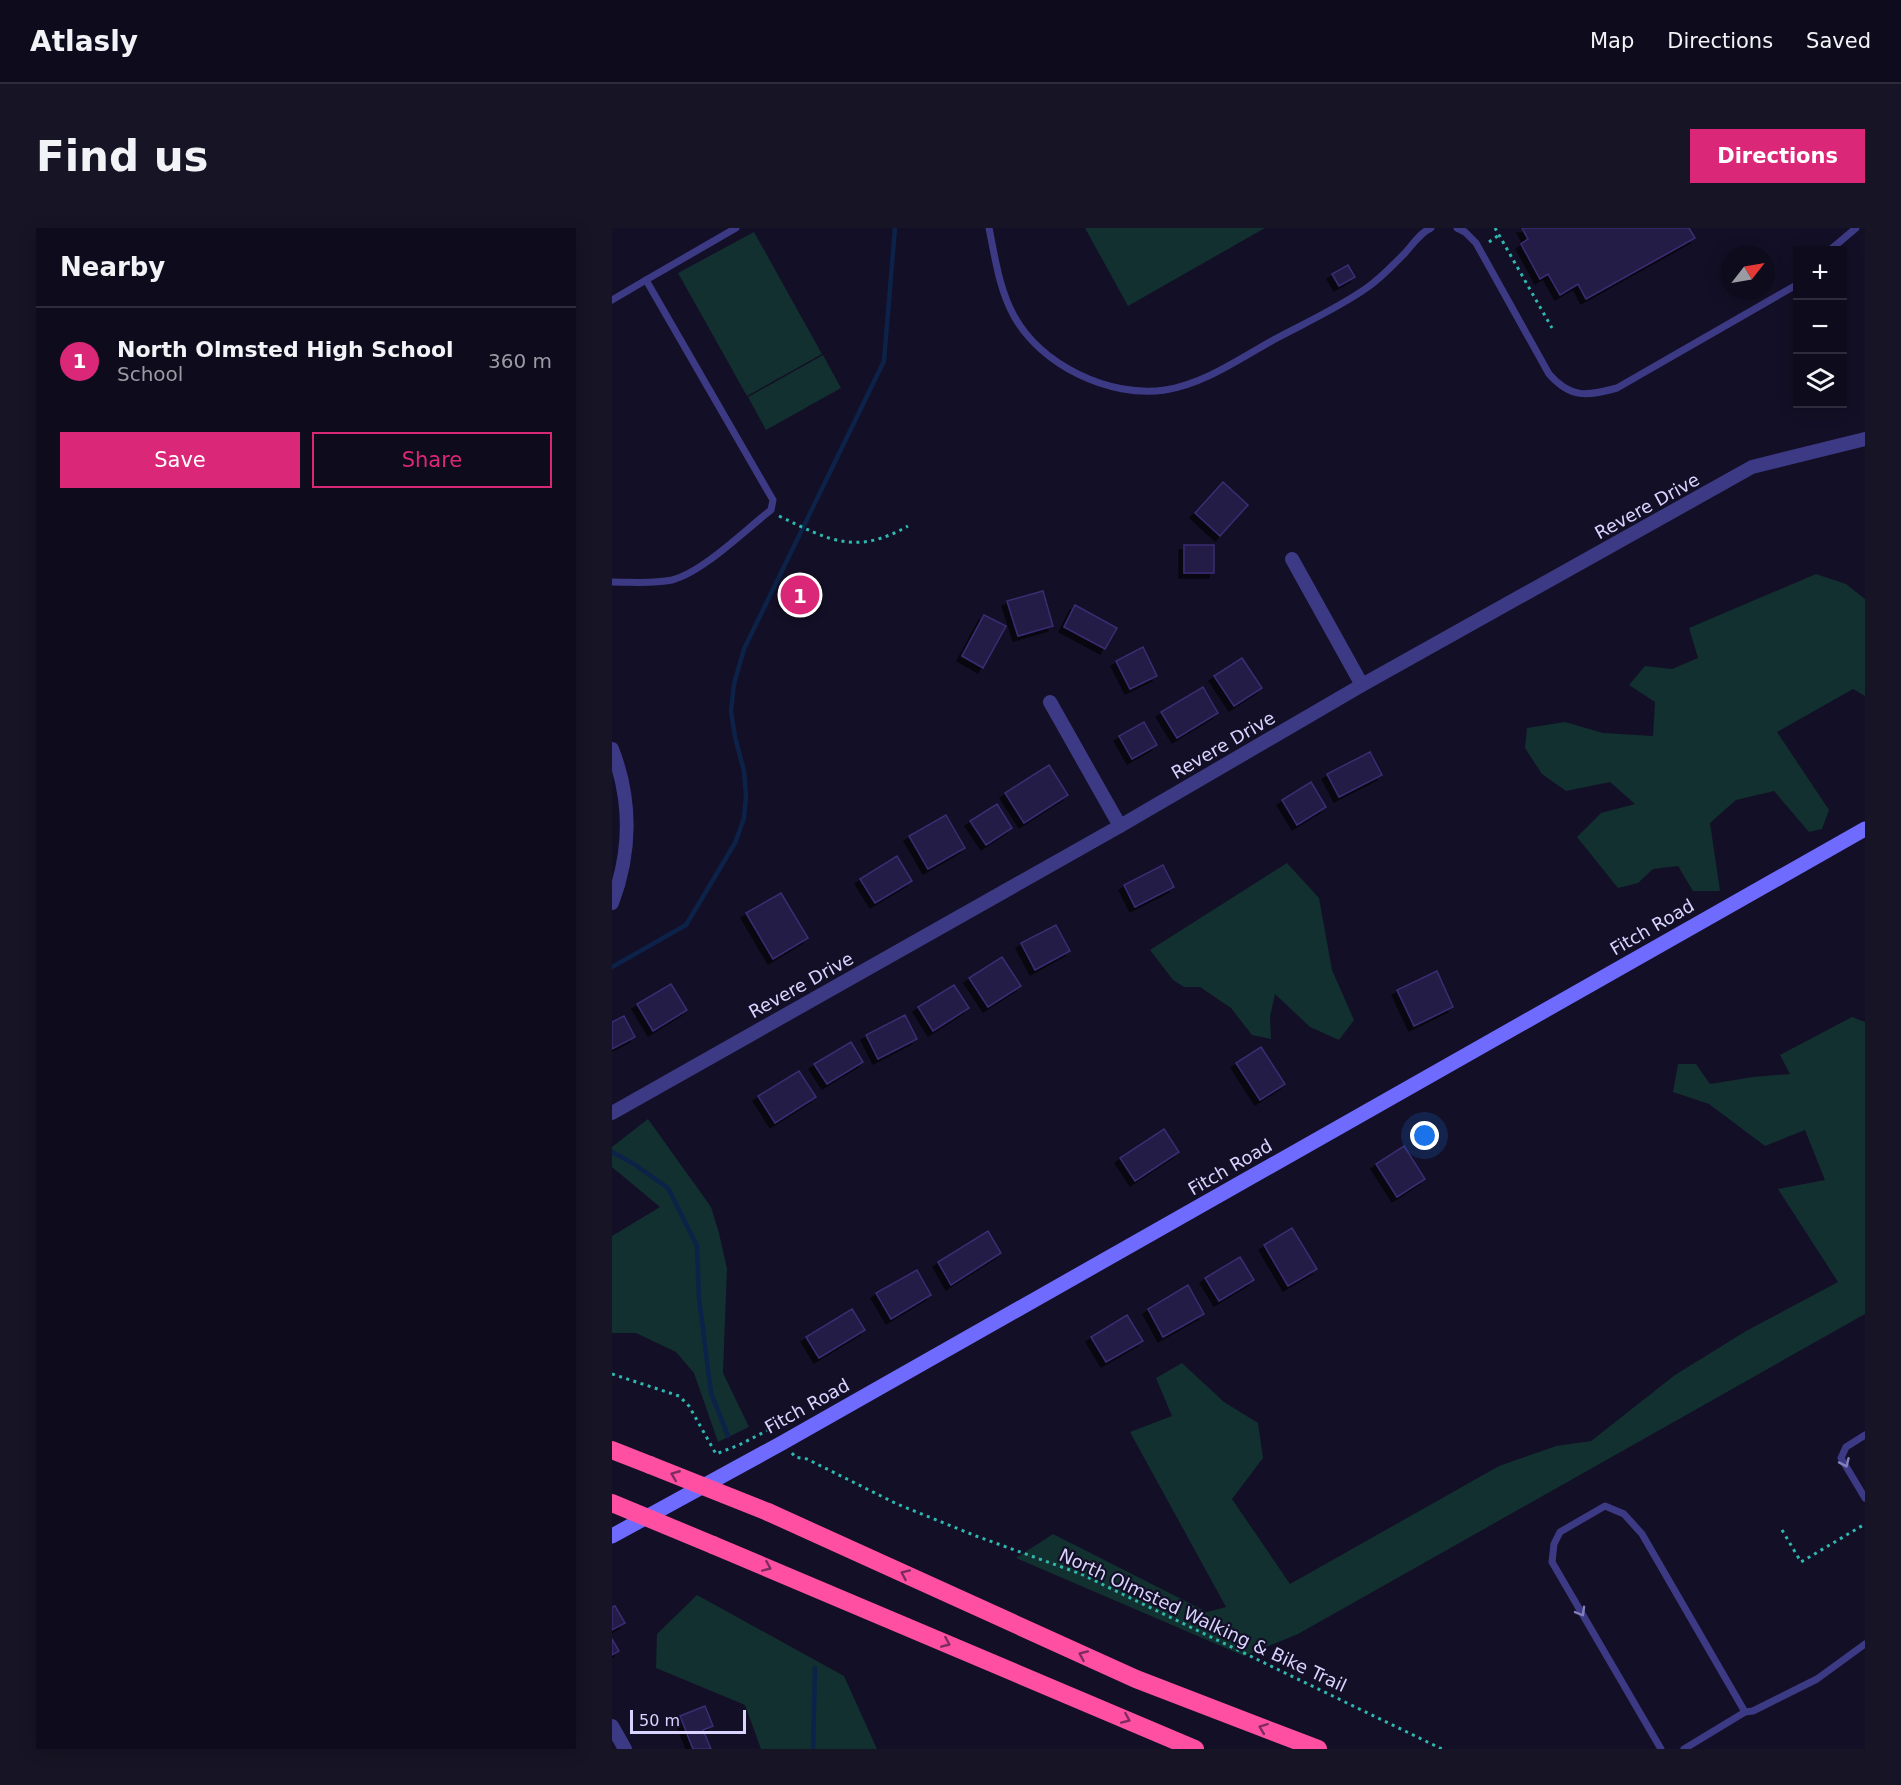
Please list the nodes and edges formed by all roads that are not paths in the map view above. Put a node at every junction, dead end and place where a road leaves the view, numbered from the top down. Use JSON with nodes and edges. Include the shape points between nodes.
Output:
{"nodes":[{"id":1,"x":736,"y":228,"type":"edge"},
{"id":2,"x":989,"y":228,"type":"edge"},
{"id":3,"x":1431,"y":228,"type":"edge"},
{"id":4,"x":1457,"y":228,"type":"edge"},
{"id":5,"x":1856,"y":228,"type":"edge"},
{"id":6,"x":1835,"y":246,"type":"edge"},
{"id":7,"x":646,"y":280,"type":"junction"},
{"id":8,"x":1793,"y":286,"type":"edge"},
{"id":9,"x":612,"y":300,"type":"edge"},
{"id":10,"x":1865,"y":439,"type":"edge"},
{"id":11,"x":1292,"y":559,"type":"dead end"},
{"id":12,"x":612,"y":582,"type":"edge"},
{"id":13,"x":1362,"y":685,"type":"junction"},
{"id":14,"x":1050,"y":702,"type":"dead end"},
{"id":15,"x":612,"y":749,"type":"edge"},
{"id":16,"x":1120,"y":826,"type":"junction"},
{"id":17,"x":1865,"y":829,"type":"edge"},
{"id":18,"x":612,"y":903,"type":"edge"},
{"id":19,"x":612,"y":1113,"type":"edge"},
{"id":20,"x":1865,"y":1435,"type":"edge"},
{"id":21,"x":612,"y":1450,"type":"edge"},
{"id":22,"x":1865,"y":1498,"type":"edge"},
{"id":23,"x":612,"y":1503,"type":"edge"},
{"id":24,"x":612,"y":1536,"type":"edge"},
{"id":25,"x":1865,"y":1644,"type":"edge"},
{"id":26,"x":1745,"y":1712,"type":"junction"},
{"id":27,"x":612,"y":1726,"type":"edge"},
{"id":28,"x":625,"y":1749,"type":"edge"},
{"id":29,"x":1195,"y":1749,"type":"edge"},
{"id":30,"x":1318,"y":1749,"type":"edge"},
{"id":31,"x":1661,"y":1749,"type":"edge"},
{"id":32,"x":1684,"y":1749,"type":"edge"}],
"edges":[{"from":1,"to":7,"type":"lane"},
{"from":2,"to":3,"type":"lane","via":[[1007,301],[1033,341],[1056,361],[1094,381],[1165,390],[1214,373],[1353,297]]},
{"from":4,"to":8,"type":"lane","via":[[1476,243],[1549,374],[1579,395],[1617,388]]},
{"from":5,"to":6,"type":"lane"},
{"from":7,"to":9,"type":"lane"},
{"from":7,"to":12,"type":"lane","via":[[773,500],[771,510],[694,571],[654,583]]},
{"from":10,"to":13,"type":"street","name":"Revere Drive","via":[[1752,467]]},
{"from":11,"to":13,"type":"street"},
{"from":13,"to":16,"type":"street","name":"Revere Drive"},
{"from":14,"to":16,"type":"street"},
{"from":15,"to":18,"type":"street","via":[[627,812],[624,864]]},
{"from":16,"to":19,"type":"street","name":"Revere Drive"},
{"from":17,"to":24,"type":"street","name":"Fitch Road"},
{"from":20,"to":22,"type":"lane","one_way":true,"via":[[1841,1453]]},
{"from":30,"to":21,"type":"highway","one_way":true,"bridge":true,"via":[[1136,1679],[768,1512]]},
{"from":23,"to":29,"type":"highway","one_way":true,"bridge":true},
{"from":25,"to":26,"type":"lane","via":[[1817,1679]]},
{"from":26,"to":31,"type":"lane","one_way":true,"via":[[1642,1534],[1624,1514],[1605,1506],[1560,1532],[1552,1562]]},
{"from":26,"to":32,"type":"lane"},
{"from":27,"to":28,"type":"street"}]}
